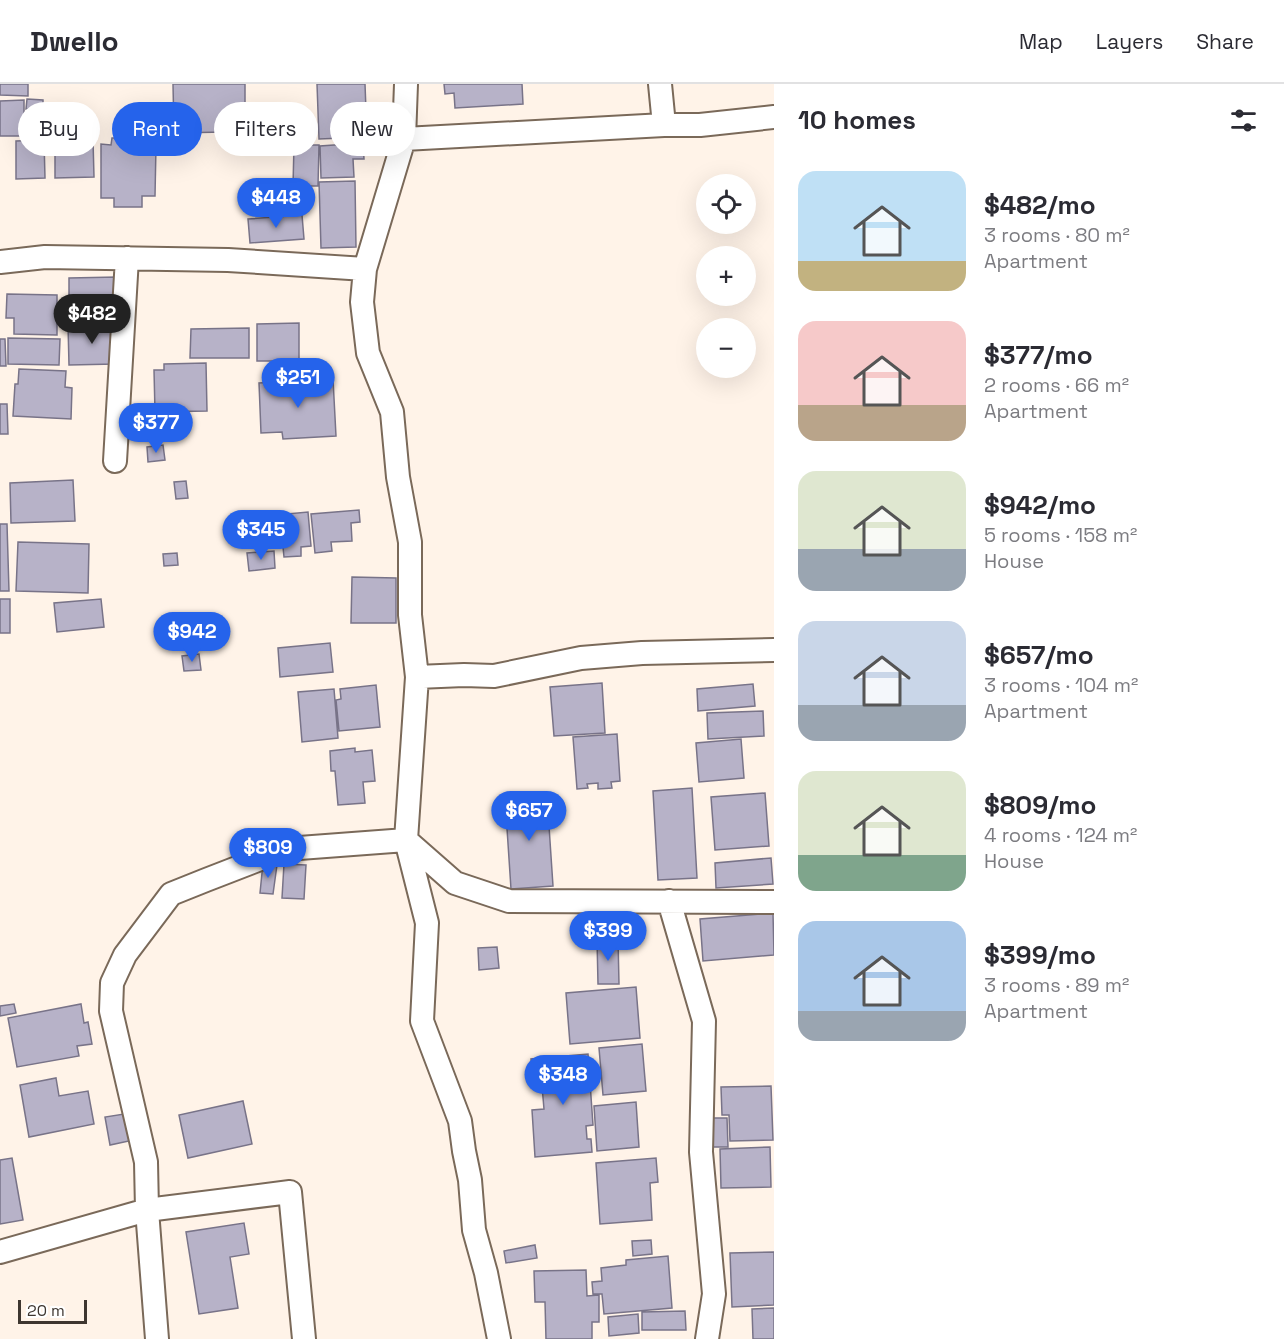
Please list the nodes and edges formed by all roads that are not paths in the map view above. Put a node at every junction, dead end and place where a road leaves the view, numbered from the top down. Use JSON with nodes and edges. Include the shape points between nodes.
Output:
{"nodes":[{"id":1,"x":406,"y":84,"type":"edge"},
{"id":2,"x":660,"y":84,"type":"edge"},
{"id":3,"x":405,"y":102,"type":"edge"},
{"id":4,"x":774,"y":117,"type":"edge"},
{"id":5,"x":664,"y":125,"type":"junction"},
{"id":6,"x":415,"y":139,"type":"edge"},
{"id":7,"x":399,"y":156,"type":"edge"},
{"id":8,"x":127,"y":258,"type":"junction"},
{"id":9,"x":0,"y":262,"type":"edge"},
{"id":10,"x":365,"y":268,"type":"junction"},
{"id":11,"x":116,"y":461,"type":"dead end"},
{"id":12,"x":774,"y":650,"type":"edge"},
{"id":13,"x":417,"y":677,"type":"junction"},
{"id":14,"x":405,"y":840,"type":"junction"},
{"id":15,"x":669,"y":901,"type":"junction"},
{"id":16,"x":774,"y":902,"type":"edge"},
{"id":17,"x":147,"y":1210,"type":"junction"},
{"id":18,"x":0,"y":1252,"type":"edge"},
{"id":19,"x":157,"y":1339,"type":"edge"},
{"id":20,"x":303,"y":1339,"type":"edge"},
{"id":21,"x":499,"y":1339,"type":"edge"},
{"id":22,"x":707,"y":1339,"type":"edge"}],
"edges":[{"from":1,"to":3,"type":"street"},
{"from":2,"to":5,"type":"street"},
{"from":4,"to":5,"type":"street"},
{"from":5,"to":6,"type":"street"},
{"from":7,"to":10,"type":"street"},
{"from":8,"to":9,"type":"street","via":[[45,257]]},
{"from":8,"to":10,"type":"street"},
{"from":8,"to":11,"type":"street"},
{"from":10,"to":13,"type":"street","via":[[362,302],[368,353],[392,412],[410,542],[410,615]]},
{"from":12,"to":13,"type":"street","via":[[580,658],[494,676]]},
{"from":13,"to":14,"type":"street"},
{"from":14,"to":15,"type":"street","via":[[455,883],[509,901]]},
{"from":14,"to":17,"type":"street","via":[[286,849],[171,894],[125,955],[112,983],[111,1011],[146,1162]]},
{"from":14,"to":21,"type":"street","via":[[427,923],[422,1021],[460,1121],[474,1230]]},
{"from":15,"to":16,"type":"street"},
{"from":15,"to":22,"type":"street","via":[[704,1020],[701,1152],[714,1294]]},
{"from":17,"to":18,"type":"street"},
{"from":17,"to":19,"type":"street"},
{"from":17,"to":20,"type":"street","via":[[290,1192]]}]}
